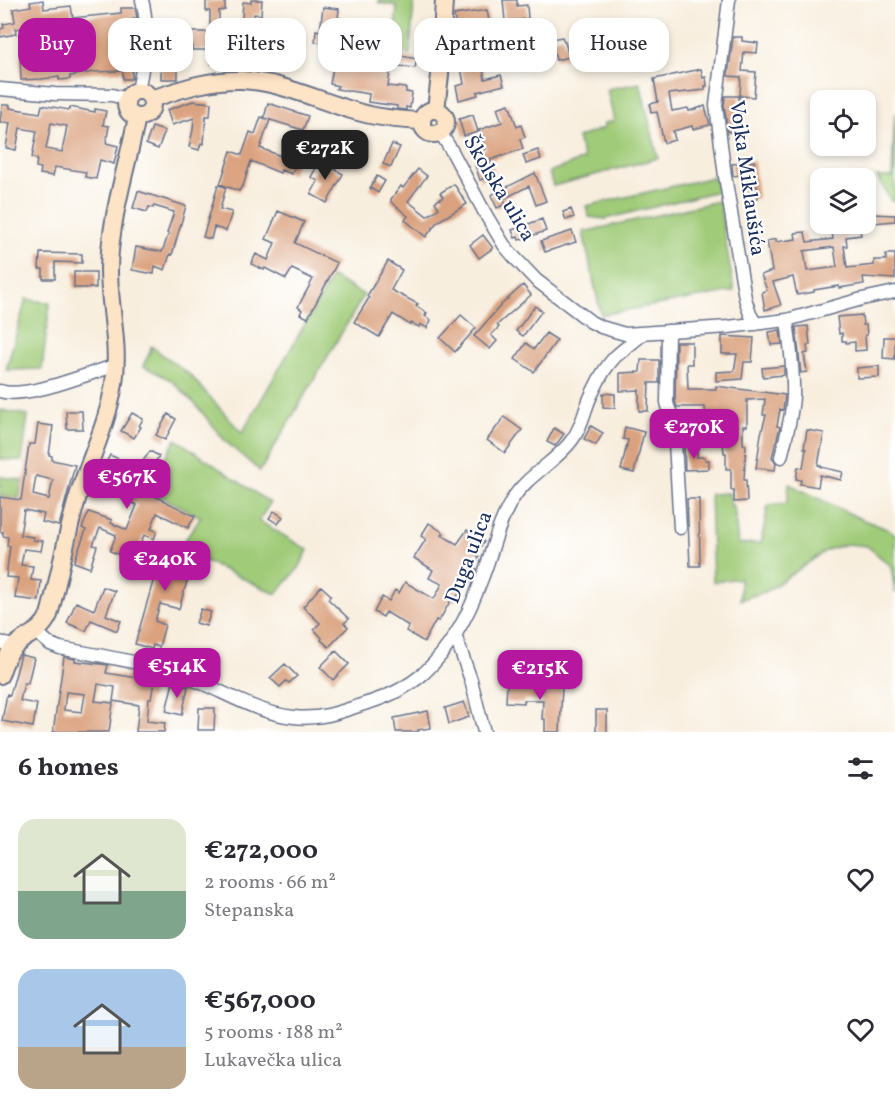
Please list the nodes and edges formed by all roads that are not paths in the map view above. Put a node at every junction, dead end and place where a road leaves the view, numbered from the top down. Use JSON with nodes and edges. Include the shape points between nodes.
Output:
{"nodes":[{"id":1,"x":142,"y":0,"type":"edge"},
{"id":2,"x":444,"y":0,"type":"edge"},
{"id":3,"x":729,"y":0,"type":"edge"},
{"id":4,"x":0,"y":90,"type":"edge"},
{"id":5,"x":139,"y":96,"type":"junction"},
{"id":6,"x":436,"y":110,"type":"junction"},
{"id":7,"x":137,"y":117,"type":"junction"},
{"id":8,"x":422,"y":121,"type":"junction"},
{"id":9,"x":440,"y":132,"type":"junction"},
{"id":10,"x":895,"y":292,"type":"edge"},
{"id":11,"x":745,"y":298,"type":"junction"},
{"id":12,"x":787,"y":320,"type":"junction"},
{"id":13,"x":756,"y":324,"type":"junction"},
{"id":14,"x":728,"y":327,"type":"junction"},
{"id":15,"x":668,"y":331,"type":"junction"},
{"id":16,"x":644,"y":333,"type":"junction"},
{"id":17,"x":117,"y":365,"type":"junction"},
{"id":18,"x":0,"y":392,"type":"edge"},
{"id":19,"x":781,"y":457,"type":"dead end"},
{"id":20,"x":680,"y":528,"type":"dead end"},
{"id":21,"x":36,"y":632,"type":"junction"},
{"id":22,"x":455,"y":635,"type":"junction"},
{"id":23,"x":7,"y":644,"type":"edge"},
{"id":24,"x":0,"y":675,"type":"edge"},
{"id":25,"x":484,"y":732,"type":"edge"}],
"edges":[{"from":1,"to":5,"type":"street","via":[[146,25]]},
{"from":2,"to":6,"type":"street","name":"Školska ulica"},
{"from":3,"to":11,"type":"street","name":"Vojka Miklaušića","via":[[716,105]]},
{"from":4,"to":5,"type":"street"},
{"from":5,"to":7,"type":"street","via":[[126,107]]},
{"from":5,"to":7,"type":"street","via":[[152,108],[147,115]]},
{"from":5,"to":8,"type":"street","via":[[241,80],[283,87],[387,119]]},
{"from":6,"to":8,"type":"street","via":[[425,113]]},
{"from":6,"to":9,"type":"street","name":"Školska ulica","via":[[446,121]]},
{"from":7,"to":17,"type":"street","via":[[113,223],[109,270]]},
{"from":8,"to":9,"type":"street","name":"Školska ulica","via":[[427,132]]},
{"from":9,"to":16,"type":"street","name":"Školska ulica","via":[[504,245],[523,268],[591,322],[625,334]]},
{"from":10,"to":12,"type":"street"},
{"from":11,"to":13,"type":"street","name":"Vojka Miklaušića"},
{"from":11,"to":14,"type":"street"},
{"from":12,"to":13,"type":"street"},
{"from":12,"to":19,"type":"street","via":[[793,396]]},
{"from":13,"to":14,"type":"street"},
{"from":14,"to":15,"type":"street"},
{"from":15,"to":16,"type":"street"},
{"from":15,"to":20,"type":"street","via":[[667,402],[674,420]]},
{"from":16,"to":22,"type":"street","name":"Duga ulica","via":[[608,366],[572,440],[526,481],[513,498],[478,589]]},
{"from":17,"to":18,"type":"street","via":[[31,392]]},
{"from":17,"to":21,"type":"street","via":[[106,422],[79,494],[49,615]]},
{"from":21,"to":22,"type":"street","name":"Duga ulica","via":[[60,648],[182,675],[272,714],[314,718],[398,690],[424,672]]},
{"from":21,"to":23,"type":"street"},
{"from":22,"to":25,"type":"street"},
{"from":23,"to":24,"type":"street"}]}
